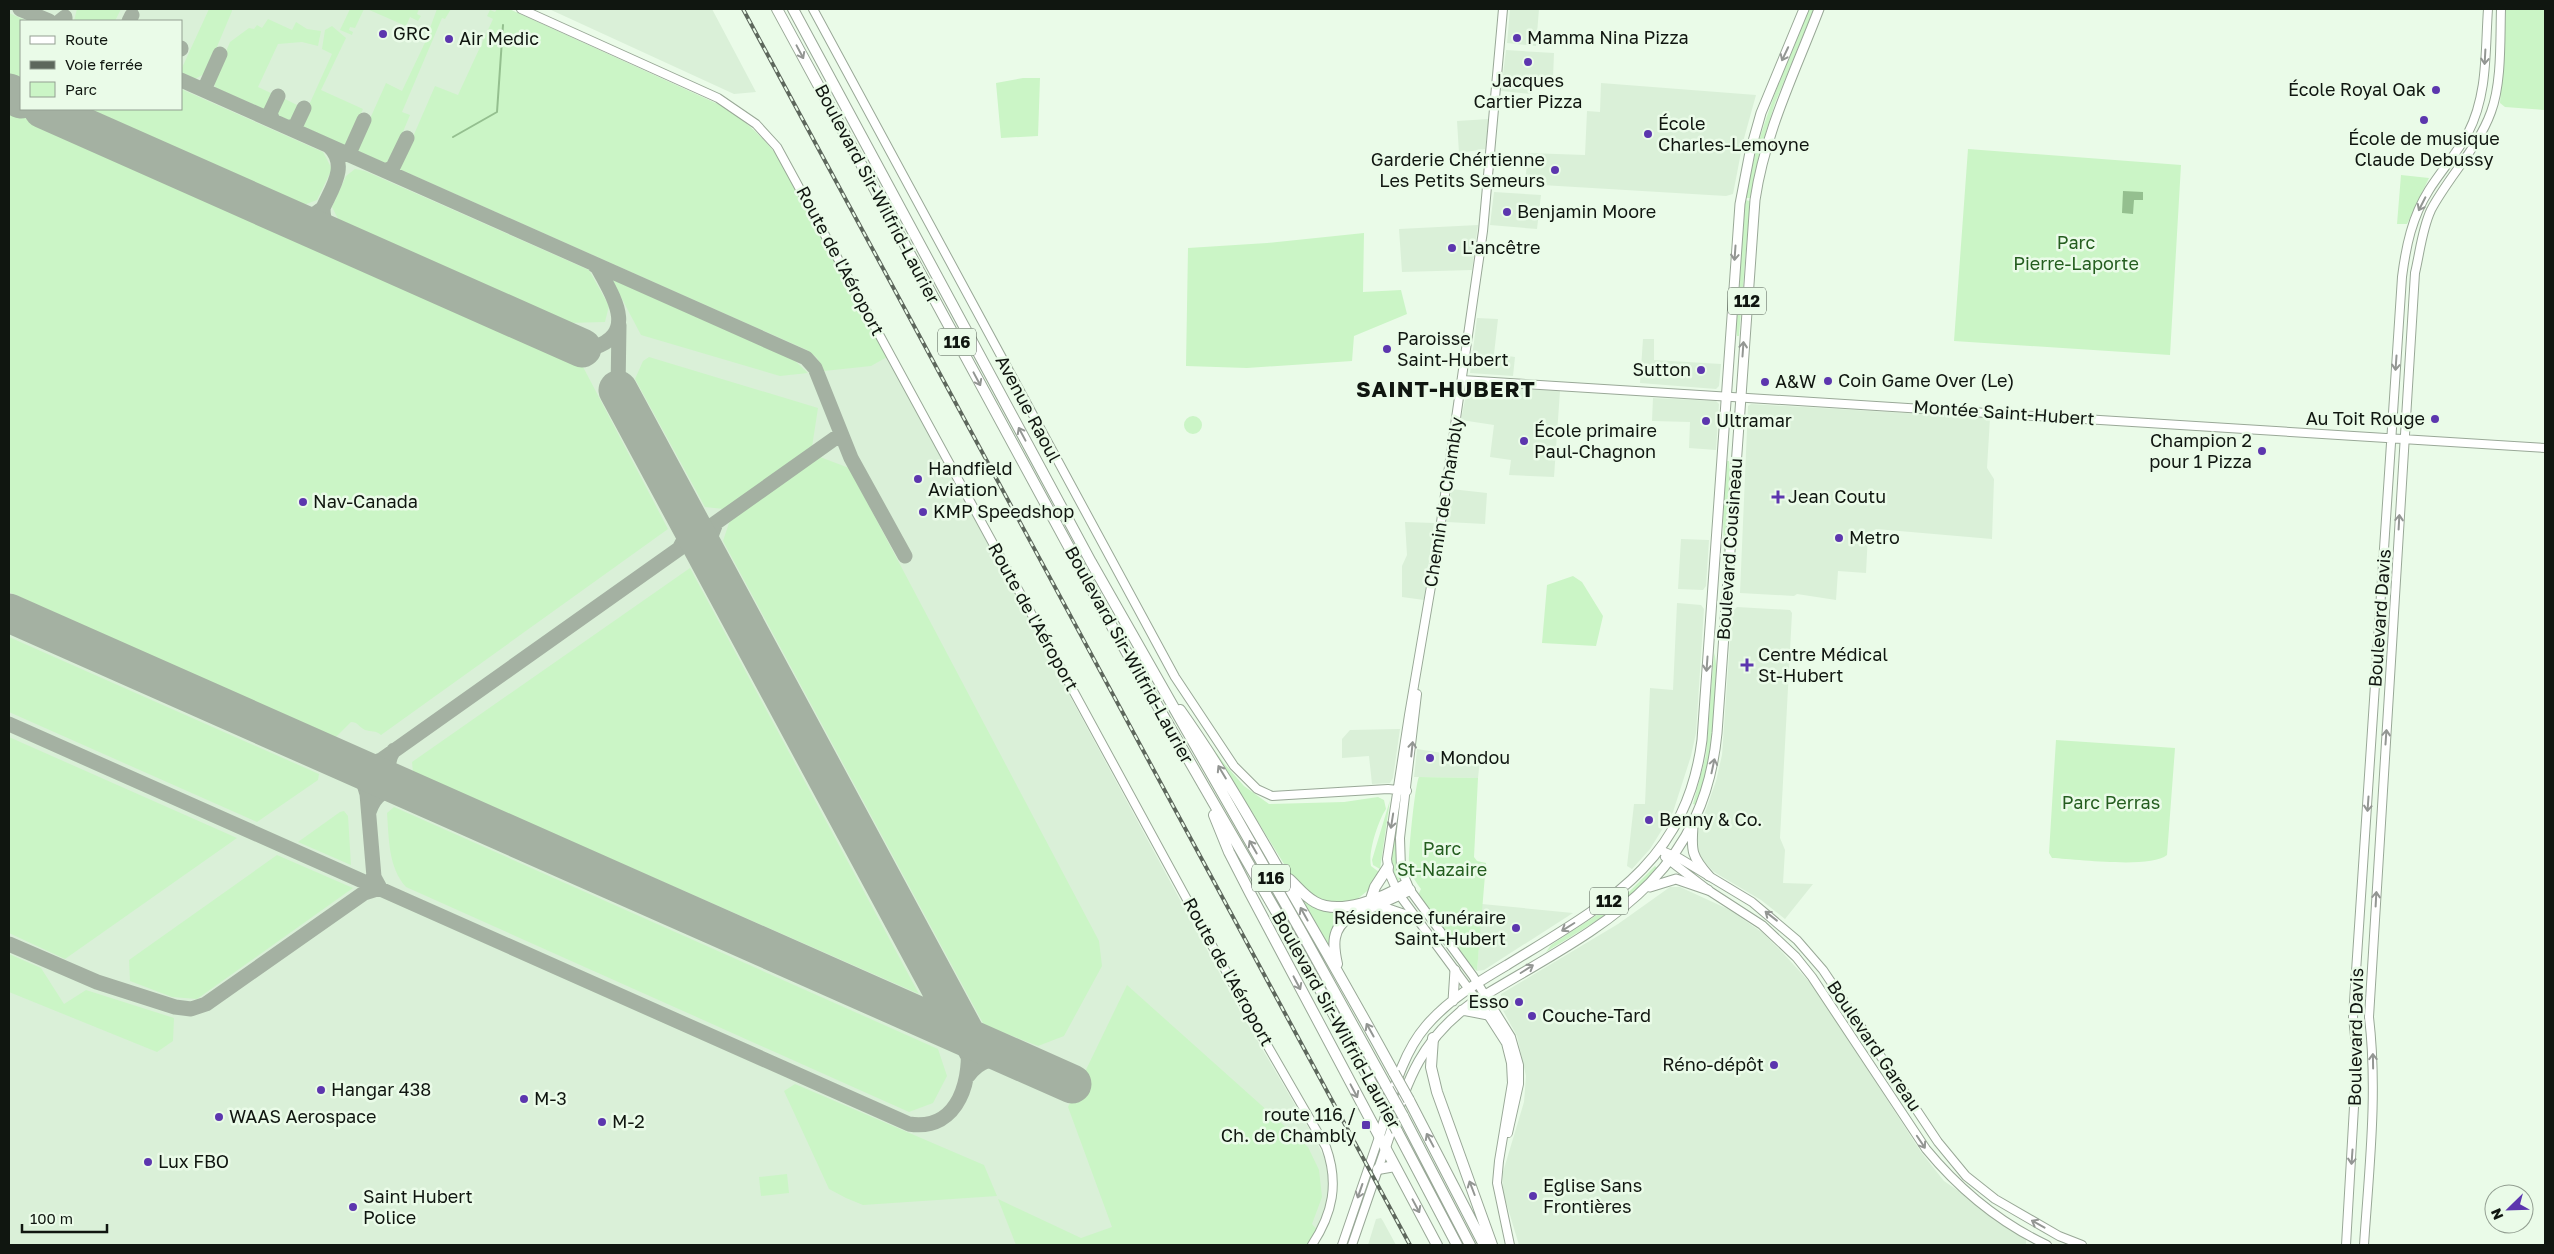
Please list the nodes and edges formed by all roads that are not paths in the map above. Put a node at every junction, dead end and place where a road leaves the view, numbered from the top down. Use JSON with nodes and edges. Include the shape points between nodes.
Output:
{"nodes":[{"id":1,"x":520,"y":9,"type":"edge"},
{"id":2,"x":777,"y":9,"type":"edge"},
{"id":3,"x":793,"y":9,"type":"edge"},
{"id":4,"x":813,"y":9,"type":"edge"},
{"id":5,"x":1503,"y":9,"type":"edge"},
{"id":6,"x":1804,"y":9,"type":"edge"},
{"id":7,"x":1819,"y":9,"type":"edge"},
{"id":8,"x":2488,"y":9,"type":"edge"},
{"id":9,"x":2501,"y":9,"type":"edge"},
{"id":10,"x":1462,"y":380,"type":"junction"},
{"id":11,"x":2395,"y":389,"type":"junction"},
{"id":12,"x":2408,"y":389,"type":"junction"},
{"id":13,"x":1726,"y":397,"type":"junction"},
{"id":14,"x":1740,"y":398,"type":"junction"},
{"id":15,"x":2391,"y":438,"type":"junction"},
{"id":16,"x":2404,"y":439,"type":"junction"},
{"id":17,"x":2545,"y":448,"type":"edge"},
{"id":18,"x":1418,"y":668,"type":"junction"},
{"id":19,"x":1150,"y":669,"type":"junction"},
{"id":20,"x":1203,"y":786,"type":"junction"},
{"id":21,"x":1397,"y":790,"type":"junction"},
{"id":22,"x":1407,"y":791,"type":"junction"},
{"id":23,"x":1694,"y":821,"type":"junction"},
{"id":24,"x":1660,"y":850,"type":"junction"},
{"id":25,"x":1672,"y":858,"type":"junction"},
{"id":26,"x":1388,"y":867,"type":"junction"},
{"id":27,"x":1281,"y":872,"type":"junction"},
{"id":28,"x":1709,"y":876,"type":"junction"},
{"id":29,"x":1408,"y":887,"type":"junction"},
{"id":30,"x":1646,"y":889,"type":"junction"},
{"id":31,"x":1708,"y":890,"type":"junction"},
{"id":32,"x":1398,"y":893,"type":"junction"},
{"id":33,"x":1375,"y":902,"type":"junction"},
{"id":34,"x":1416,"y":919,"type":"junction"},
{"id":35,"x":1455,"y":970,"type":"junction"},
{"id":36,"x":1339,"y":972,"type":"junction"},
{"id":37,"x":1477,"y":983,"type":"junction"},
{"id":38,"x":1469,"y":989,"type":"junction"},
{"id":39,"x":1481,"y":998,"type":"junction"},
{"id":40,"x":1453,"y":1001,"type":"junction"},
{"id":41,"x":1462,"y":1010,"type":"junction"},
{"id":42,"x":1488,"y":1015,"type":"junction"},
{"id":43,"x":1433,"y":1038,"type":"junction"},
{"id":44,"x":1379,"y":1138,"type":"junction"},
{"id":45,"x":1385,"y":1149,"type":"junction"},
{"id":46,"x":1498,"y":1161,"type":"junction"},
{"id":47,"x":1395,"y":1166,"type":"junction"},
{"id":48,"x":1378,"y":1169,"type":"junction"},
{"id":49,"x":1312,"y":1245,"type":"edge"},
{"id":50,"x":1342,"y":1245,"type":"edge"},
{"id":51,"x":1352,"y":1245,"type":"edge"},
{"id":52,"x":1437,"y":1245,"type":"edge"},
{"id":53,"x":1457,"y":1245,"type":"edge"},
{"id":54,"x":1470,"y":1245,"type":"edge"},
{"id":55,"x":1484,"y":1245,"type":"edge"},
{"id":56,"x":1492,"y":1245,"type":"edge"},
{"id":57,"x":1510,"y":1245,"type":"edge"},
{"id":58,"x":2047,"y":1245,"type":"edge"},
{"id":59,"x":2082,"y":1245,"type":"edge"},
{"id":60,"x":2346,"y":1245,"type":"edge"},
{"id":61,"x":2364,"y":1245,"type":"edge"}],
"edges":[{"from":1,"to":49,"type":"street","name":"Route de l'Aéroport","via":[[718,98],[756,124],[777,147],[1251,1018],[1326,1147],[1334,1183],[1328,1211]]},
{"from":2,"to":20,"type":"highway","name":"Boulevard Sir-Wilfrid-Laurier","number":"116","one_way":true,"via":[[1011,443]]},
{"from":19,"to":3,"type":"highway","name":"Boulevard Sir-Wilfrid-Laurier","number":"116","one_way":true},
{"from":4,"to":21,"type":"street","name":"Avenue Raoul","via":[[1173,673],[1234,766],[1265,794],[1283,796]]},
{"from":5,"to":10,"type":"street","name":"Chemin de Chambly","via":[[1483,231]]},
{"from":6,"to":13,"type":"main road","name":"Boulevard Cousineau","number":"112","one_way":true,"via":[[1765,102],[1744,180],[1738,220]]},
{"from":14,"to":7,"type":"main road","name":"Boulevard Cousineau","number":"112","one_way":true,"via":[[1758,180],[1779,106]]},
{"from":8,"to":11,"type":"street","name":"Boulevard Davis","one_way":true,"via":[[2484,84],[2477,110],[2468,133],[2420,207],[2407,245]]},
{"from":9,"to":12,"type":"street","name":"Boulevard Davis","via":[[2492,111],[2479,137],[2437,199],[2424,228],[2415,273]]},
{"from":10,"to":13,"type":"street","name":"Montée Saint-Hubert"},
{"from":10,"to":18,"type":"street","name":"Chemin de Chambly"},
{"from":11,"to":12,"type":"street"},
{"from":11,"to":15,"type":"street","name":"Boulevard Davis"},
{"from":12,"to":16,"type":"street","name":"Boulevard Davis"},
{"from":13,"to":14,"type":"street","name":"Montée Saint-Hubert"},
{"from":13,"to":24,"type":"main road","name":"Boulevard Cousineau","number":"112","one_way":true,"via":[[1701,748],[1687,800]]},
{"from":14,"to":15,"type":"street","name":"Montée Saint-Hubert"},
{"from":23,"to":14,"type":"main road","name":"Boulevard Cousineau","number":"112","one_way":true,"via":[[1709,782],[1716,747]]},
{"from":15,"to":16,"type":"street","name":"Montée Saint-Hubert"},
{"from":15,"to":60,"type":"street","name":"Boulevard Davis","one_way":true,"via":[[2353,1017],[2357,1064]]},
{"from":16,"to":17,"type":"street","name":"Montée Saint-Hubert"},
{"from":61,"to":16,"type":"street","name":"Boulevard Davis","one_way":true,"via":[[2373,1110],[2374,1056],[2370,1017]]},
{"from":18,"to":21,"type":"street","name":"Chemin de Chambly"},
{"from":22,"to":18,"type":"street","name":"Chemin de Chambly","one_way":true},
{"from":27,"to":19,"type":"highway","one_way":true,"via":[[1209,751]]},
{"from":54,"to":19,"type":"highway","name":"Boulevard Sir-Wilfrid-Laurier","number":"116","one_way":true,"bridge":true,"via":[[1285,902]]},
{"from":20,"to":44,"type":"highway","one_way":true,"via":[[1229,852]]},
{"from":20,"to":53,"type":"highway","name":"Boulevard Sir-Wilfrid-Laurier","number":"116","bridge":true,"via":[[1296,946]]},
{"from":21,"to":22,"type":"street"},
{"from":21,"to":26,"type":"street","name":"Chemin de Chambly","one_way":true},
{"from":22,"to":29,"type":"street","name":"Chemin de Chambly","via":[[1400,847],[1401,869]]},
{"from":23,"to":25,"type":"main road","name":"Boulevard Cousineau","number":"112"},
{"from":23,"to":28,"type":"main road","via":[[1693,853]]},
{"from":24,"to":25,"type":"street","name":"Boulevard Gareau"},
{"from":24,"to":37,"type":"main road","name":"Boulevard Cousineau","number":"112","one_way":true,"via":[[1610,900]]},
{"from":25,"to":28,"type":"street","name":"Boulevard Gareau"},
{"from":25,"to":30,"type":"main road","name":"Boulevard Cousineau","number":"112"},
{"from":25,"to":31,"type":"street","name":"Boulevard Gareau"},
{"from":26,"to":32,"type":"street","name":"Chemin de Chambly"},
{"from":26,"to":33,"type":"highway","via":[[1375,887]]},
{"from":27,"to":33,"type":"highway","via":[[1307,897],[1325,906]]},
{"from":36,"to":27,"type":"highway","one_way":true},
{"from":59,"to":28,"type":"street","name":"Boulevard Gareau","one_way":true,"via":[[2059,1236],[1995,1199],[1966,1176],[1938,1142],[1813,957],[1771,917]]},
{"from":29,"to":32,"type":"highway"},
{"from":29,"to":37,"type":"street","name":"Chemin de Chambly"},
{"from":30,"to":31,"type":"main road","via":[[1673,879]]},
{"from":39,"to":30,"type":"main road","name":"Boulevard Cousineau","number":"112","one_way":true,"via":[[1612,916]]},
{"from":31,"to":58,"type":"street","name":"Boulevard Gareau","one_way":true,"via":[[1762,926],[1804,966],[1926,1149],[1948,1176],[2014,1227]]},
{"from":32,"to":33,"type":"highway"},
{"from":32,"to":34,"type":"street","name":"Chemin de Chambly"},
{"from":33,"to":34,"type":"highway"},
{"from":33,"to":36,"type":"highway","via":[[1339,927],[1334,947]]},
{"from":34,"to":35,"type":"street","name":"Chemin de Chambly"},
{"from":35,"to":38,"type":"street","name":"Chemin de Chambly"},
{"from":35,"to":40,"type":"main road"},
{"from":55,"to":36,"type":"highway","one_way":true,"bridge":true},
{"from":37,"to":38,"type":"main road","number":"112"},
{"from":37,"to":39,"type":"street"},
{"from":38,"to":39,"type":"street"},
{"from":38,"to":40,"type":"main road","number":"112"},
{"from":39,"to":41,"type":"main road","number":"112"},
{"from":39,"to":42,"type":"street"},
{"from":39,"to":46,"type":"street","via":[[1509,1032],[1519,1072],[1516,1106]]},
{"from":40,"to":44,"type":"main road","number":"112","via":[[1428,1024],[1410,1049]]},
{"from":41,"to":42,"type":"main road"},
{"from":41,"to":43,"type":"main road"},
{"from":42,"to":46,"type":"street","via":[[1505,1040],[1512,1070],[1511,1097]]},
{"from":43,"to":45,"type":"main road","via":[[1414,1068]]},
{"from":56,"to":43,"type":"highway","one_way":true,"via":[[1437,1092],[1432,1067]]},
{"from":44,"to":45,"type":"highway"},
{"from":44,"to":50,"type":"street","one_way":true},
{"from":45,"to":47,"type":"highway"},
{"from":45,"to":48,"type":"street"},
{"from":46,"to":57,"type":"street","via":[[1498,1192]]},
{"from":47,"to":48,"type":"highway"},
{"from":47,"to":52,"type":"highway","one_way":true},
{"from":48,"to":51,"type":"street"}]}
